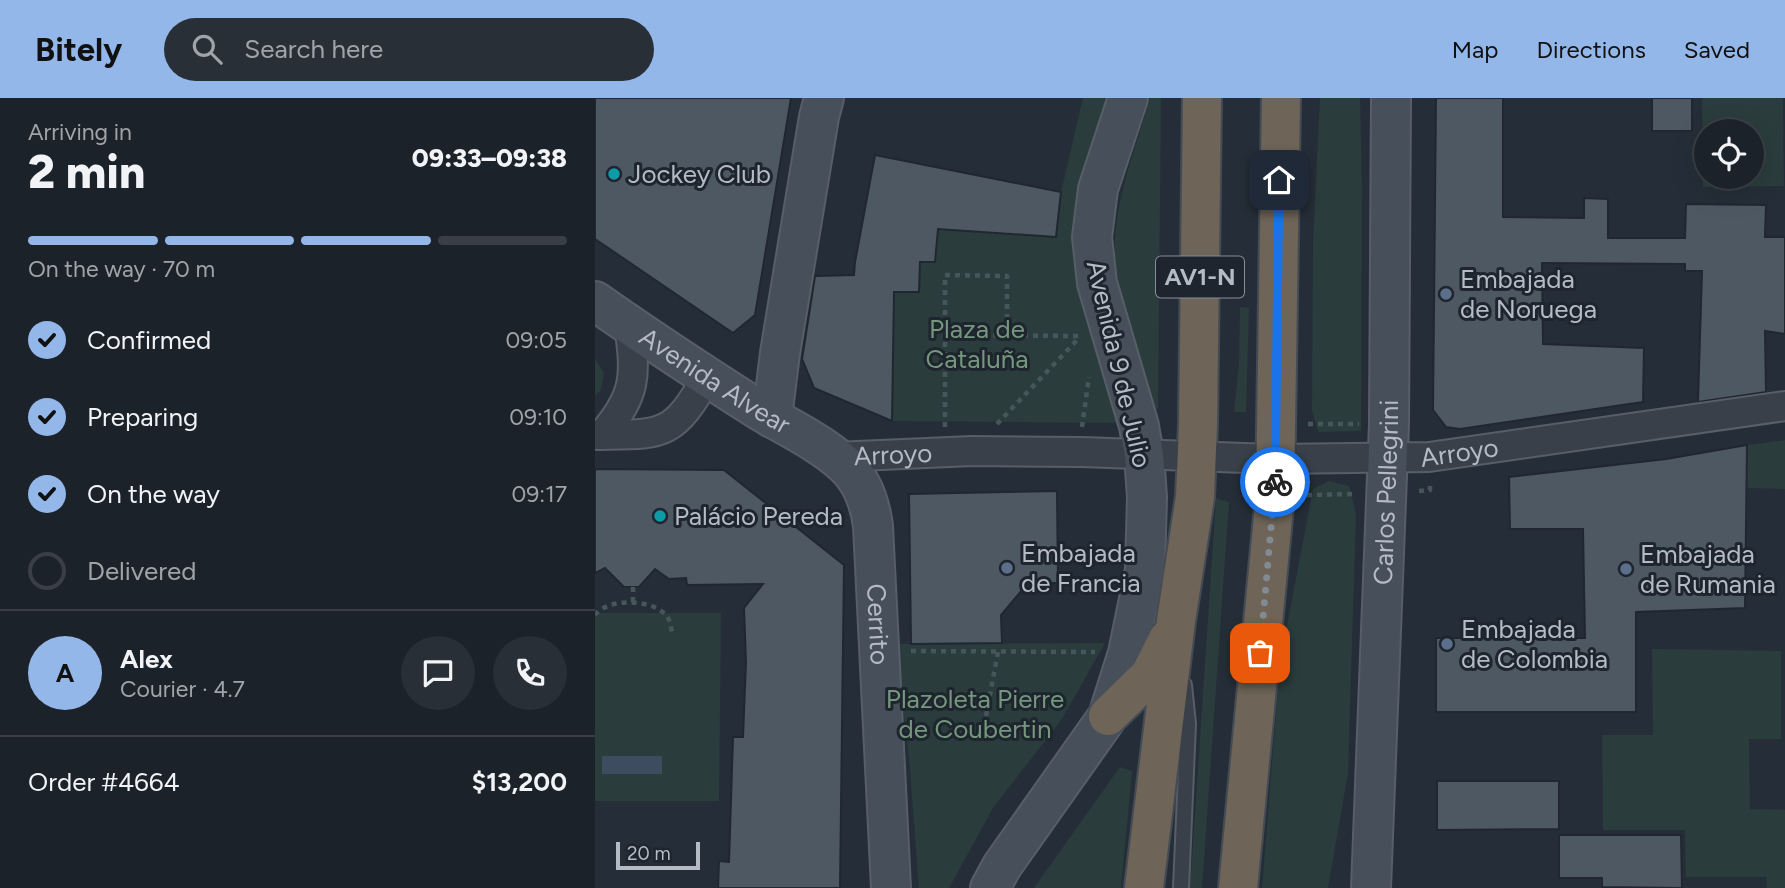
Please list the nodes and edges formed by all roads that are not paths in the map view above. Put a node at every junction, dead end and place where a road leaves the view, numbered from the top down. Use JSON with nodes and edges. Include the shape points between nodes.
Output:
{"nodes":[{"id":1,"x":824,"y":98,"type":"edge"},
{"id":2,"x":1128,"y":98,"type":"edge"},
{"id":3,"x":1202,"y":98,"type":"edge"},
{"id":4,"x":1281,"y":98,"type":"edge"},
{"id":5,"x":1391,"y":98,"type":"edge"},
{"id":6,"x":595,"y":301,"type":"edge"},
{"id":7,"x":629,"y":325,"type":"junction"},
{"id":8,"x":708,"y":377,"type":"junction"},
{"id":9,"x":1785,"y":406,"type":"edge"},
{"id":10,"x":772,"y":418,"type":"junction"},
{"id":11,"x":599,"y":435,"type":"edge"},
{"id":12,"x":1144,"y":455,"type":"junction"},
{"id":13,"x":835,"y":457,"type":"junction"},
{"id":14,"x":1197,"y":457,"type":"junction"},
{"id":15,"x":1275,"y":458,"type":"junction"},
{"id":16,"x":1388,"y":458,"type":"junction"},
{"id":17,"x":1177,"y":621,"type":"junction"},
{"id":18,"x":1108,"y":716,"type":"junction"},
{"id":19,"x":891,"y":888,"type":"edge"},
{"id":20,"x":990,"y":888,"type":"edge"},
{"id":21,"x":1144,"y":888,"type":"edge"},
{"id":22,"x":1181,"y":888,"type":"edge"},
{"id":23,"x":1238,"y":888,"type":"edge"},
{"id":24,"x":1371,"y":888,"type":"edge"}],
"edges":[{"from":1,"to":10,"type":"street"},
{"from":2,"to":12,"type":"street","name":"Avenida 9 de Julio","via":[[1098,189],[1092,237],[1104,310]]},
{"from":3,"to":14,"type":"highway","number":"AV1-N"},
{"from":4,"to":15,"type":"highway","number":"AV1-N"},
{"from":5,"to":16,"type":"street","name":"Carlos Pellegrini"},
{"from":6,"to":7,"type":"street","name":"Avenida Alvear"},
{"from":7,"to":8,"type":"street","name":"Avenida Alvear"},
{"from":7,"to":11,"type":"street","via":[[631,388],[618,416]]},
{"from":8,"to":10,"type":"street","name":"Avenida Alvear"},
{"from":8,"to":11,"type":"street","via":[[689,409],[668,427],[639,436]]},
{"from":9,"to":16,"type":"street","name":"Arroyo","via":[[1429,457]]},
{"from":10,"to":13,"type":"street","name":"Avenida Alvear"},
{"from":12,"to":13,"type":"street","name":"Arroyo","via":[[958,452]]},
{"from":12,"to":14,"type":"street","name":"Arroyo"},
{"from":12,"to":18,"type":"street","name":"Avenida 9 de Julio","via":[[1145,570],[1128,653]]},
{"from":13,"to":19,"type":"street","name":"Cerrito","via":[[855,475],[871,512]]},
{"from":14,"to":15,"type":"street","name":"Arroyo"},
{"from":14,"to":17,"type":"highway","name":"Avenida 9 de Julio"},
{"from":15,"to":16,"type":"street","name":"Arroyo"},
{"from":15,"to":23,"type":"highway"},
{"from":16,"to":24,"type":"street","name":"Carlos Pellegrini"},
{"from":17,"to":18,"type":"highway","via":[[1150,675]]},
{"from":17,"to":21,"type":"highway","name":"Avenida 9 de Julio"},
{"from":17,"to":22,"type":"lane","via":[[1188,724]]},
{"from":18,"to":20,"type":"street","name":"Avenida 9 de Julio"}]}
